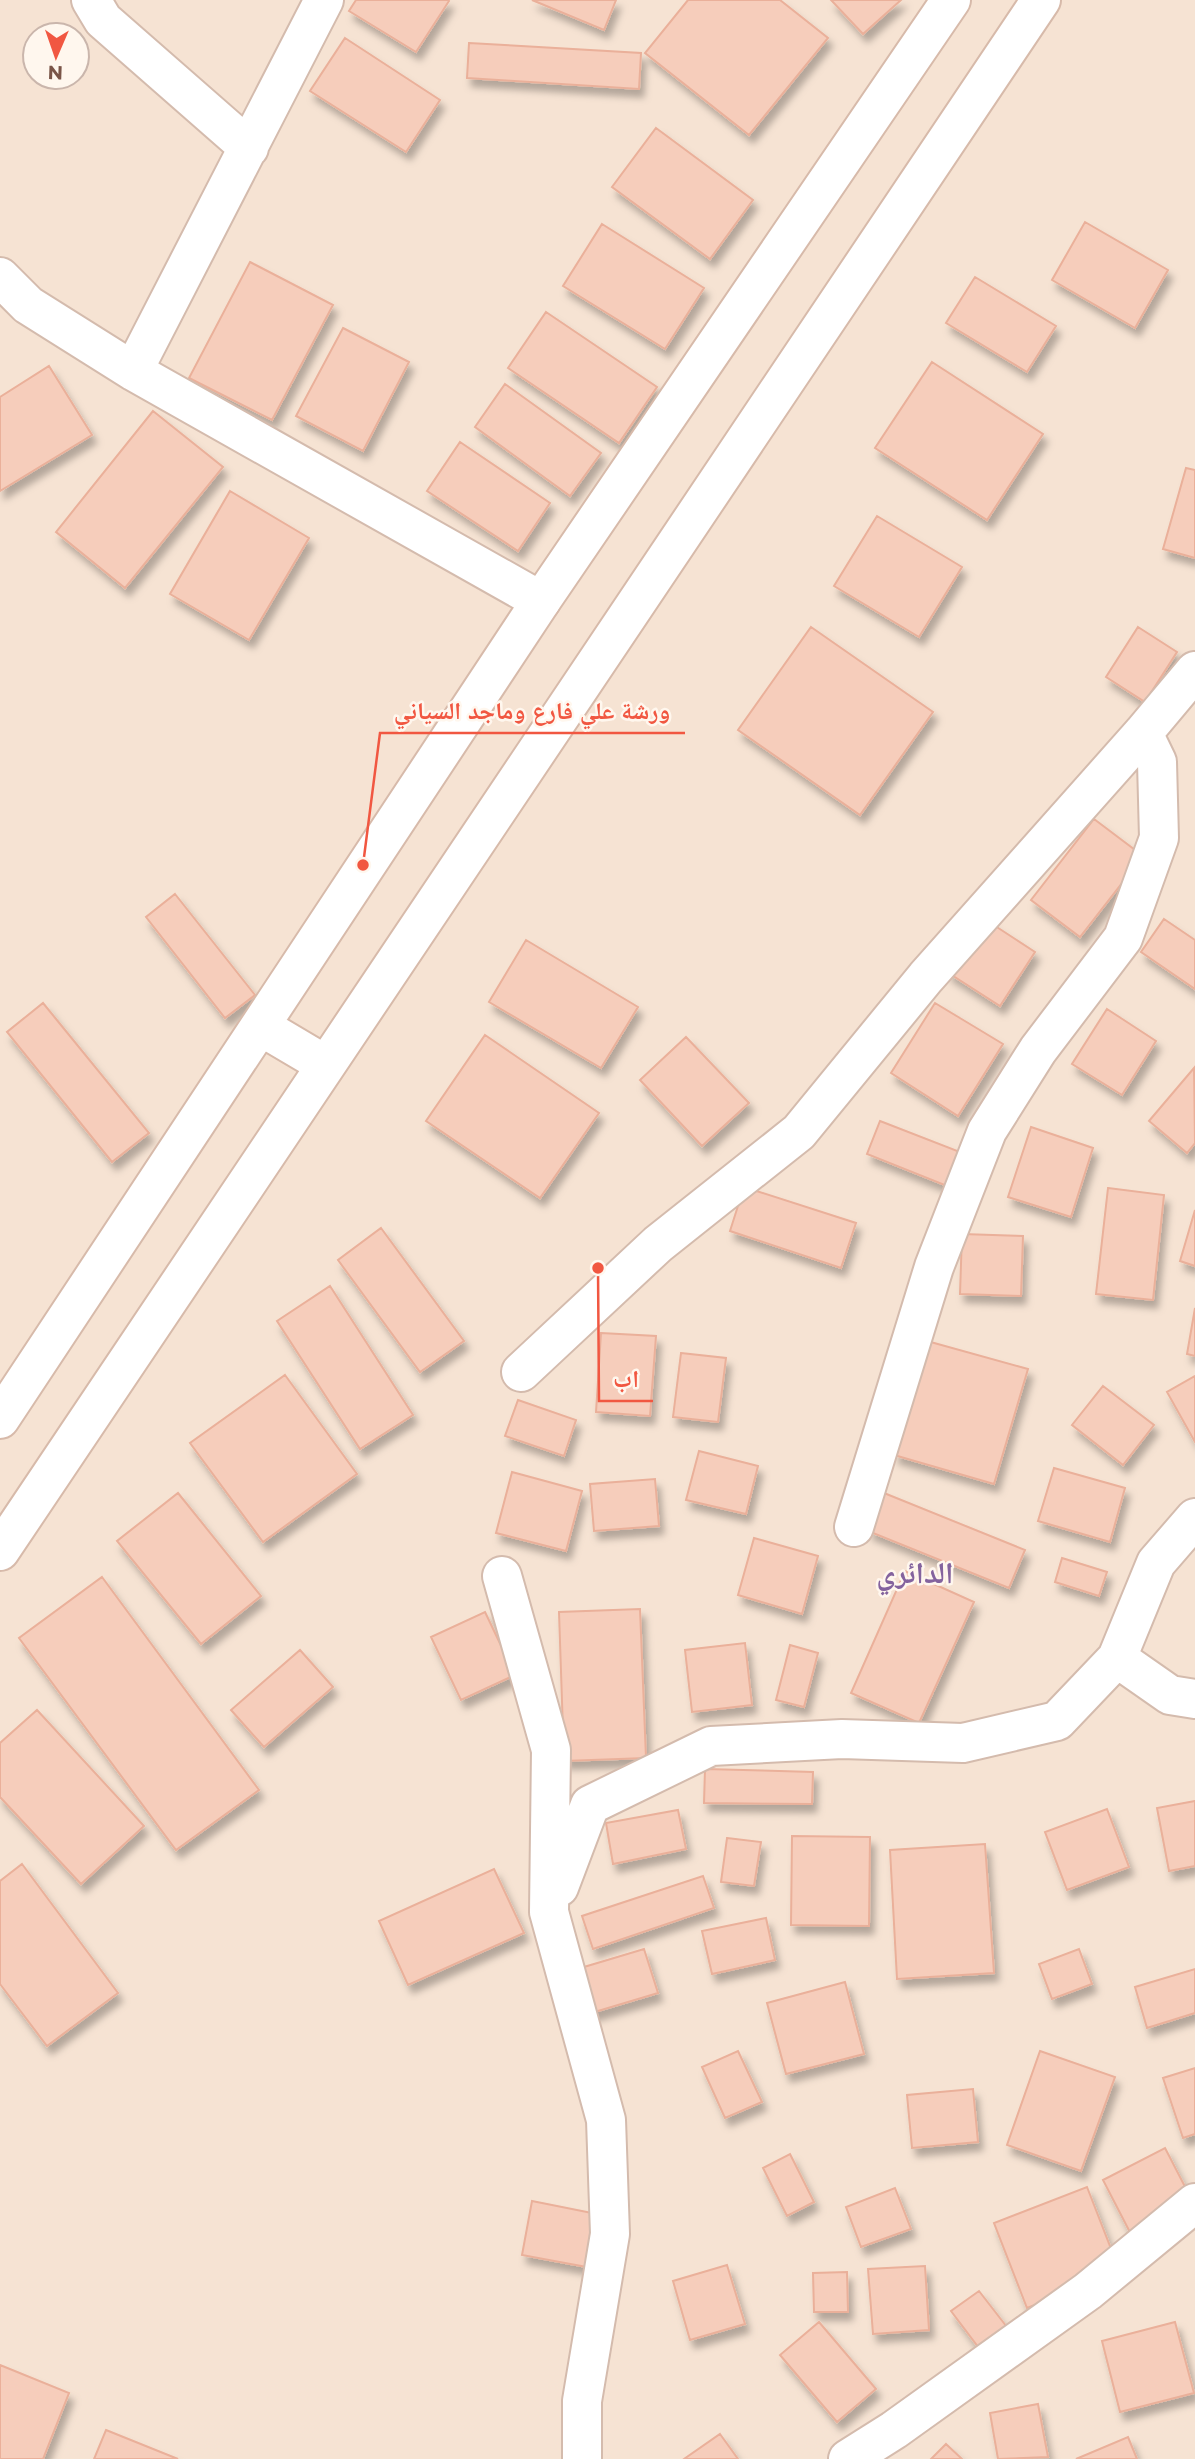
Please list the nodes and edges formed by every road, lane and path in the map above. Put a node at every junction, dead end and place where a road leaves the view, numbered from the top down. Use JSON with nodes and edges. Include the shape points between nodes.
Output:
{"nodes":[{"id":1,"x":91,"y":0,"type":"edge"},
{"id":2,"x":324,"y":0,"type":"edge"},
{"id":3,"x":951,"y":0,"type":"edge"},
{"id":4,"x":1041,"y":0,"type":"edge"},
{"id":5,"x":249,"y":148,"type":"junction"},
{"id":6,"x":0,"y":277,"type":"edge"},
{"id":7,"x":133,"y":372,"type":"junction"},
{"id":8,"x":541,"y":601,"type":"junction"},
{"id":9,"x":1195,"y":671,"type":"edge"},
{"id":10,"x":1143,"y":733,"type":"junction"},
{"id":11,"x":260,"y":1026,"type":"junction"},
{"id":12,"x":326,"y":1065,"type":"junction"},
{"id":13,"x":521,"y":1372,"type":"dead end"},
{"id":14,"x":0,"y":1419,"type":"edge"},
{"id":15,"x":1195,"y":1518,"type":"edge"},
{"id":16,"x":854,"y":1527,"type":"dead end"},
{"id":17,"x":0,"y":1551,"type":"edge"},
{"id":18,"x":502,"y":1576,"type":"dead end"},
{"id":19,"x":1117,"y":1658,"type":"junction"},
{"id":20,"x":1195,"y":1699,"type":"edge"},
{"id":21,"x":550,"y":1912,"type":"junction"},
{"id":22,"x":1195,"y":2203,"type":"edge"},
{"id":23,"x":582,"y":2459,"type":"edge"},
{"id":24,"x":848,"y":2459,"type":"edge"}],
"edges":[{"from":1,"to":5,"type":"street","via":[[103,20]]},
{"from":2,"to":5,"type":"street"},
{"from":3,"to":8,"type":"street"},
{"from":4,"to":12,"type":"street"},
{"from":5,"to":7,"type":"street"},
{"from":6,"to":7,"type":"street","via":[[28,305]]},
{"from":7,"to":8,"type":"street"},
{"from":8,"to":11,"type":"street"},
{"from":9,"to":10,"type":"street"},
{"from":10,"to":13,"type":"street","via":[[926,977],[799,1132],[658,1244]]},
{"from":10,"to":16,"type":"street","via":[[1157,762],[1159,838],[1123,937],[1038,1050],[987,1131],[934,1267]]},
{"from":11,"to":12,"type":"street"},
{"from":11,"to":14,"type":"street"},
{"from":12,"to":17,"type":"street"},
{"from":15,"to":19,"type":"street","via":[[1156,1563]]},
{"from":18,"to":21,"type":"street","via":[[551,1750]]},
{"from":19,"to":20,"type":"street","via":[[1170,1695]]},
{"from":19,"to":21,"type":"street","via":[[1057,1721],[963,1743],[842,1739],[711,1746],[590,1805]]},
{"from":21,"to":23,"type":"street","via":[[606,2120],[610,2234],[582,2401]]},
{"from":22,"to":24,"type":"street","via":[[1088,2291]]}]}
